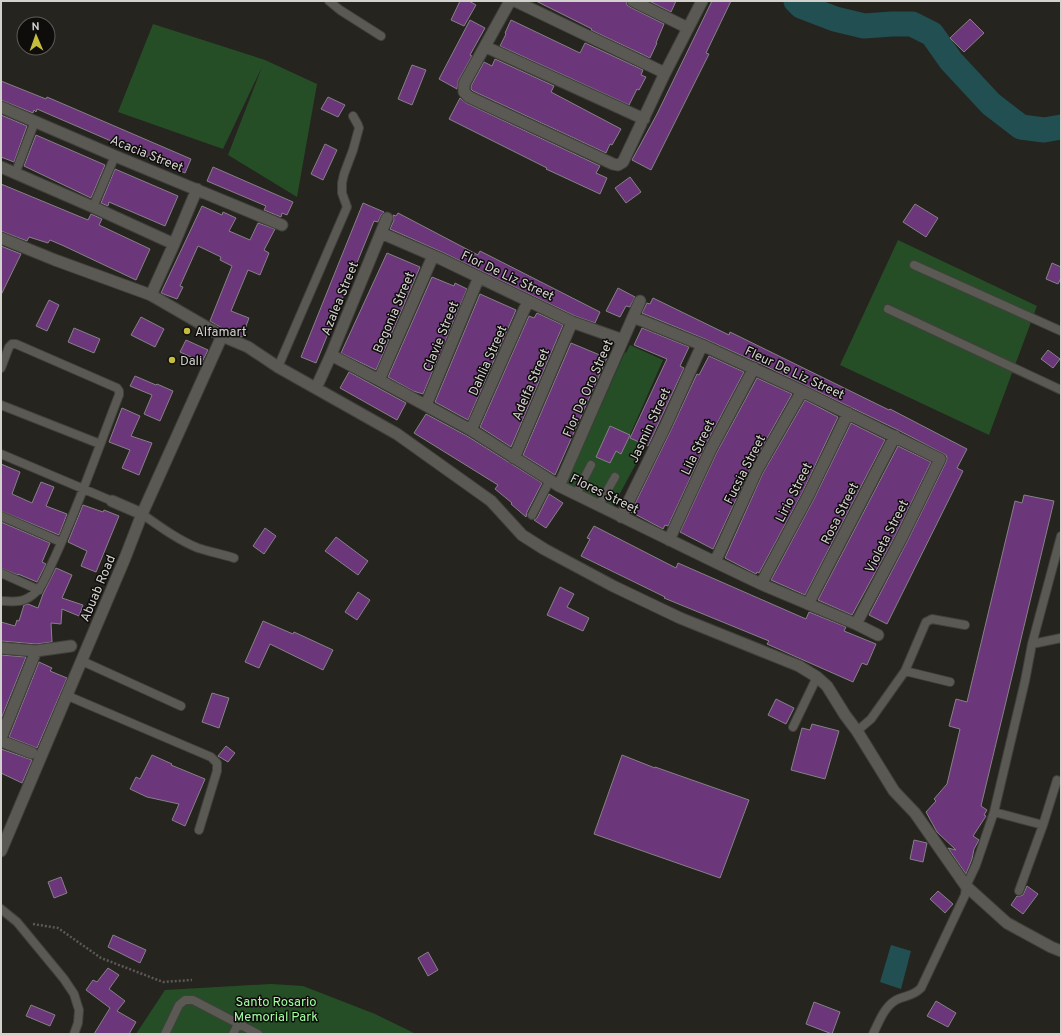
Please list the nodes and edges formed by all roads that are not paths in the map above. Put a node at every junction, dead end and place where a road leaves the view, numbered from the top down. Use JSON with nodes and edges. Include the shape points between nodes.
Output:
{"nodes":[{"id":1,"x":329,"y":1,"type":"edge"},
{"id":2,"x":510,"y":1,"type":"edge"},
{"id":3,"x":515,"y":1,"type":"edge"},
{"id":4,"x":633,"y":1,"type":"edge"},
{"id":5,"x":702,"y":1,"type":"edge"},
{"id":6,"x":688,"y":28,"type":"junction"},
{"id":7,"x":381,"y":36,"type":"dead end"},
{"id":8,"x":486,"y":46,"type":"junction"},
{"id":9,"x":665,"y":74,"type":"junction"},
{"id":10,"x":1,"y":107,"type":"edge"},
{"id":11,"x":353,"y":116,"type":"dead end"},
{"id":12,"x":644,"y":119,"type":"junction"},
{"id":13,"x":35,"y":121,"type":"junction"},
{"id":14,"x":115,"y":156,"type":"junction"},
{"id":15,"x":1,"y":167,"type":"edge"},
{"id":16,"x":15,"y":174,"type":"junction"},
{"id":17,"x":197,"y":189,"type":"junction"},
{"id":18,"x":93,"y":207,"type":"junction"},
{"id":19,"x":387,"y":218,"type":"dead end"},
{"id":20,"x":282,"y":225,"type":"dead end"},
{"id":21,"x":381,"y":233,"type":"junction"},
{"id":22,"x":2,"y":240,"type":"edge"},
{"id":23,"x":174,"y":244,"type":"junction"},
{"id":24,"x":433,"y":256,"type":"junction"},
{"id":25,"x":914,"y":265,"type":"dead end"},
{"id":26,"x":479,"y":278,"type":"junction"},
{"id":27,"x":150,"y":296,"type":"junction"},
{"id":28,"x":528,"y":300,"type":"junction"},
{"id":29,"x":640,"y":301,"type":"dead end"},
{"id":30,"x":888,"y":309,"type":"dead end"},
{"id":31,"x":633,"y":317,"type":"junction"},
{"id":32,"x":572,"y":322,"type":"junction"},
{"id":33,"x":1061,"y":331,"type":"edge"},
{"id":34,"x":222,"y":336,"type":"junction"},
{"id":35,"x":623,"y":340,"type":"junction"},
{"id":36,"x":702,"y":345,"type":"junction"},
{"id":37,"x":331,"y":355,"type":"junction"},
{"id":38,"x":278,"y":367,"type":"junction"},
{"id":39,"x":1,"y":368,"type":"edge"},
{"id":40,"x":754,"y":368,"type":"junction"},
{"id":41,"x":379,"y":380,"type":"junction"},
{"id":42,"x":316,"y":388,"type":"junction"},
{"id":43,"x":802,"y":390,"type":"junction"},
{"id":44,"x":1061,"y":390,"type":"edge"},
{"id":45,"x":1,"y":405,"type":"edge"},
{"id":46,"x":426,"y":405,"type":"junction"},
{"id":47,"x":848,"y":413,"type":"junction"},
{"id":48,"x":471,"y":430,"type":"junction"},
{"id":49,"x":895,"y":436,"type":"junction"},
{"id":50,"x":100,"y":444,"type":"junction"},
{"id":51,"x":1,"y":454,"type":"edge"},
{"id":52,"x":514,"y":458,"type":"junction"},
{"id":53,"x":939,"y":460,"type":"joint"},
{"id":54,"x":591,"y":466,"type":"dead end"},
{"id":55,"x":615,"y":477,"type":"dead end"},
{"id":56,"x":554,"y":483,"type":"junction"},
{"id":57,"x":84,"y":489,"type":"junction"},
{"id":58,"x":576,"y":494,"type":"junction"},
{"id":59,"x":112,"y":501,"type":"joint"},
{"id":60,"x":599,"y":505,"type":"junction"},
{"id":61,"x":142,"y":514,"type":"junction"},
{"id":62,"x":532,"y":515,"type":"dead end"},
{"id":63,"x":1,"y":516,"type":"edge"},
{"id":64,"x":622,"y":516,"type":"junction"},
{"id":65,"x":1061,"y":536,"type":"edge"},
{"id":66,"x":669,"y":540,"type":"junction"},
{"id":67,"x":61,"y":542,"type":"junction"},
{"id":68,"x":234,"y":558,"type":"dead end"},
{"id":69,"x":715,"y":562,"type":"junction"},
{"id":70,"x":1,"y":574,"type":"edge"},
{"id":71,"x":761,"y":584,"type":"junction"},
{"id":72,"x":39,"y":590,"type":"junction"},
{"id":73,"x":1,"y":601,"type":"edge"},
{"id":74,"x":808,"y":604,"type":"junction"},
{"id":75,"x":856,"y":624,"type":"junction"},
{"id":76,"x":965,"y":625,"type":"dead end"},
{"id":77,"x":878,"y":635,"type":"dead end"},
{"id":78,"x":1061,"y":638,"type":"edge"},
{"id":79,"x":1032,"y":644,"type":"junction"},
{"id":80,"x":71,"y":646,"type":"dead end"},
{"id":81,"x":1,"y":648,"type":"edge"},
{"id":82,"x":36,"y":651,"type":"junction"},
{"id":83,"x":82,"y":661,"type":"junction"},
{"id":84,"x":905,"y":671,"type":"junction"},
{"id":85,"x":817,"y":677,"type":"junction"},
{"id":86,"x":950,"y":682,"type":"dead end"},
{"id":87,"x":68,"y":696,"type":"junction"},
{"id":88,"x":182,"y":706,"type":"dead end"},
{"id":89,"x":793,"y":727,"type":"dead end"},
{"id":90,"x":857,"y":731,"type":"junction"},
{"id":91,"x":1,"y":740,"type":"edge"},
{"id":92,"x":32,"y":753,"type":"dead end"},
{"id":93,"x":1057,"y":780,"type":"dead end"},
{"id":94,"x":994,"y":812,"type":"junction"},
{"id":95,"x":1043,"y":825,"type":"junction"},
{"id":96,"x":199,"y":830,"type":"dead end"},
{"id":97,"x":1,"y":851,"type":"edge"},
{"id":98,"x":966,"y":886,"type":"junction"},
{"id":99,"x":1019,"y":891,"type":"dead end"},
{"id":100,"x":1,"y":909,"type":"edge"},
{"id":101,"x":1061,"y":951,"type":"edge"},
{"id":102,"x":238,"y":1024,"type":"junction"},
{"id":103,"x":74,"y":1034,"type":"edge"},
{"id":104,"x":164,"y":1034,"type":"edge"},
{"id":105,"x":233,"y":1034,"type":"edge"},
{"id":106,"x":258,"y":1034,"type":"edge"},
{"id":107,"x":873,"y":1034,"type":"edge"}],
"edges":[{"from":1,"to":7,"type":"lane"},
{"from":2,"to":8,"type":"street"},
{"from":3,"to":9,"type":"street"},
{"from":4,"to":6,"type":"street"},
{"from":5,"to":6,"type":"street"},
{"from":6,"to":9,"type":"street"},
{"from":8,"to":12,"type":"street"},
{"from":8,"to":12,"type":"street","via":[[464,84],[464,92],[469,97],[613,164],[618,165],[622,162]]},
{"from":9,"to":12,"type":"street"},
{"from":10,"to":13,"type":"street","name":"Acacia Street"},
{"from":11,"to":38,"type":"lane","via":[[359,128],[342,183],[342,193],[347,207]]},
{"from":13,"to":14,"type":"street","name":"Acacia Street"},
{"from":13,"to":16,"type":"lane"},
{"from":14,"to":17,"type":"street","name":"Acacia Street"},
{"from":14,"to":18,"type":"lane"},
{"from":15,"to":16,"type":"street"},
{"from":16,"to":18,"type":"street"},
{"from":17,"to":20,"type":"street","name":"Acacia Street"},
{"from":17,"to":23,"type":"street"},
{"from":18,"to":23,"type":"street"},
{"from":19,"to":21,"type":"street","name":"Azalea Street"},
{"from":21,"to":24,"type":"street","name":"Flor De Liz Street"},
{"from":21,"to":37,"type":"street","name":"Azalea Street"},
{"from":22,"to":27,"type":"street"},
{"from":23,"to":27,"type":"street"},
{"from":24,"to":26,"type":"street","name":"Flor De Liz Street"},
{"from":24,"to":41,"type":"street","name":"Begonia Street"},
{"from":25,"to":33,"type":"lane"},
{"from":26,"to":28,"type":"street","name":"Flor De Liz Street"},
{"from":26,"to":46,"type":"street","name":"Clavie Street"},
{"from":27,"to":34,"type":"street"},
{"from":28,"to":32,"type":"street","name":"Flor De Liz Street"},
{"from":28,"to":48,"type":"street","name":"Dahlia Street"},
{"from":29,"to":31,"type":"street","name":"Flor De Oro Street"},
{"from":30,"to":44,"type":"lane"},
{"from":31,"to":35,"type":"street","name":"Flor De Oro Street"},
{"from":31,"to":36,"type":"street","name":"Fleur De Liz Street"},
{"from":32,"to":35,"type":"street","name":"Flor De Liz Street"},
{"from":32,"to":52,"type":"street","name":"Adelfa Street"},
{"from":34,"to":38,"type":"street","via":[[248,347]]},
{"from":34,"to":61,"type":"street","name":"Abuab Road"},
{"from":35,"to":56,"type":"street","name":"Flor De Oro Street"},
{"from":36,"to":40,"type":"street","name":"Fleur De Liz Street"},
{"from":36,"to":64,"type":"street","name":"Jasmin Street"},
{"from":37,"to":41,"type":"street","name":"Flores Street"},
{"from":37,"to":42,"type":"street","name":"Azalea Street"},
{"from":38,"to":42,"type":"street"},
{"from":39,"to":50,"type":"lane","via":[[9,347],[16,344],[117,388],[119,394]]},
{"from":40,"to":43,"type":"street","name":"Fleur De Liz Street"},
{"from":40,"to":66,"type":"street","name":"Lila Street","via":[[711,449]]},
{"from":41,"to":46,"type":"street","name":"Flores Street"},
{"from":42,"to":85,"type":"street","via":[[397,434],[491,501],[522,535],[544,549],[612,586],[680,618],[799,666]]},
{"from":43,"to":47,"type":"street","name":"Fleur De Liz Street"},
{"from":43,"to":69,"type":"street","name":"Fucsia Street","via":[[757,470]]},
{"from":45,"to":50,"type":"lane"},
{"from":46,"to":48,"type":"street","name":"Flores Street"},
{"from":47,"to":49,"type":"street","name":"Fleur De Liz Street"},
{"from":47,"to":71,"type":"street","name":"Lirio Street"},
{"from":48,"to":52,"type":"street","name":"Flores Street"},
{"from":49,"to":53,"type":"street","name":"Fleur De Liz Street"},
{"from":49,"to":74,"type":"street","name":"Rosa Street"},
{"from":50,"to":57,"type":"lane"},
{"from":51,"to":57,"type":"lane"},
{"from":52,"to":56,"type":"street","name":"Flores Street"},
{"from":53,"to":75,"type":"street","name":"Violeta Street"},
{"from":54,"to":58,"type":"lane"},
{"from":55,"to":60,"type":"lane"},
{"from":56,"to":58,"type":"street","name":"Flores Street"},
{"from":56,"to":62,"type":"lane"},
{"from":57,"to":59,"type":"lane"},
{"from":57,"to":67,"type":"lane"},
{"from":58,"to":60,"type":"street","name":"Flores Street"},
{"from":59,"to":61,"type":"street"},
{"from":60,"to":64,"type":"street","name":"Flores Street"},
{"from":61,"to":68,"type":"lane","via":[[198,548]]},
{"from":61,"to":83,"type":"street","name":"Abuab Road"},
{"from":63,"to":67,"type":"lane"},
{"from":64,"to":66,"type":"street","name":"Flores Street"},
{"from":65,"to":79,"type":"lane"},
{"from":66,"to":69,"type":"street","name":"Flores Street"},
{"from":67,"to":72,"type":"lane"},
{"from":69,"to":71,"type":"street","name":"Flores Street"},
{"from":70,"to":72,"type":"lane"},
{"from":71,"to":74,"type":"street","name":"Flores Street"},
{"from":72,"to":73,"type":"lane","via":[[21,602]]},
{"from":74,"to":75,"type":"street","name":"Flores Street"},
{"from":75,"to":77,"type":"street","name":"Flores Street"},
{"from":76,"to":84,"type":"lane","via":[[932,619],[926,622]]},
{"from":78,"to":79,"type":"lane"},
{"from":79,"to":94,"type":"lane"},
{"from":80,"to":82,"type":"street"},
{"from":81,"to":82,"type":"street"},
{"from":82,"to":91,"type":"street"},
{"from":83,"to":87,"type":"street","name":"Abuab Road"},
{"from":83,"to":88,"type":"lane"},
{"from":84,"to":86,"type":"lane"},
{"from":84,"to":90,"type":"lane","via":[[871,719]]},
{"from":85,"to":89,"type":"lane"},
{"from":85,"to":90,"type":"street","via":[[827,686]]},
{"from":87,"to":96,"type":"lane","via":[[212,757],[217,764],[217,771]]},
{"from":87,"to":97,"type":"street","name":"Abuab Road"},
{"from":90,"to":98,"type":"street","via":[[894,792],[915,813]]},
{"from":91,"to":92,"type":"street"},
{"from":93,"to":95,"type":"lane"},
{"from":94,"to":95,"type":"lane"},
{"from":94,"to":98,"type":"lane"},
{"from":95,"to":99,"type":"lane"},
{"from":98,"to":101,"type":"street","via":[[1007,923]]},
{"from":98,"to":107,"type":"lane","via":[[965,895],[922,988],[887,1007]]},
{"from":100,"to":103,"type":"lane","via":[[16,922],[74,994],[80,1010]]},
{"from":102,"to":104,"type":"lane","via":[[193,1000],[185,1000],[179,1005]]},
{"from":102,"to":105,"type":"lane"},
{"from":102,"to":106,"type":"lane"}]}
